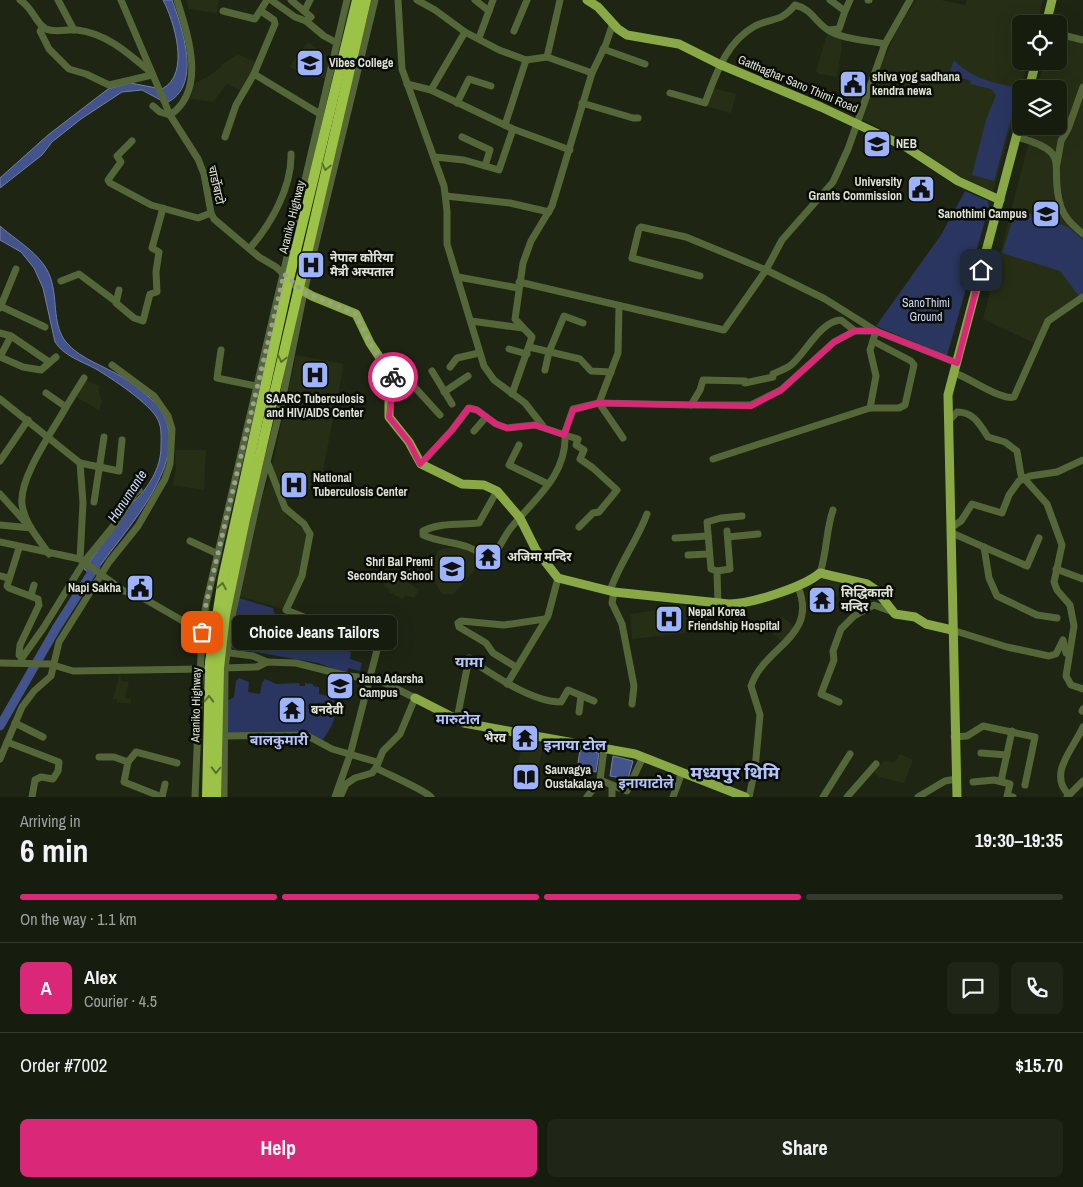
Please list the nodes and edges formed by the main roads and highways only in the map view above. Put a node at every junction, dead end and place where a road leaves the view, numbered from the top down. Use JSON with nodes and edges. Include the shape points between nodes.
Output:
{"nodes":[{"id":1,"x":357,"y":0,"type":"edge"},
{"id":2,"x":366,"y":0,"type":"edge"},
{"id":3,"x":587,"y":0,"type":"edge"},
{"id":4,"x":1052,"y":0,"type":"edge"},
{"id":5,"x":1048,"y":15,"type":"edge"},
{"id":6,"x":1017,"y":135,"type":"edge"},
{"id":7,"x":1000,"y":200,"type":"junction"},
{"id":8,"x":301,"y":290,"type":"junction"},
{"id":9,"x":952,"y":630,"type":"junction"},
{"id":10,"x":213,"y":668,"type":"junction"},
{"id":11,"x":415,"y":698,"type":"road end"},
{"id":12,"x":207,"y":797,"type":"edge"},
{"id":13,"x":216,"y":797,"type":"edge"},
{"id":14,"x":743,"y":797,"type":"edge"},
{"id":15,"x":957,"y":797,"type":"edge"}],
"edges":[{"from":10,"to":1,"type":"highway","name":"Araniko Highway","one_way":true,"via":[[223,578],[287,277]]},
{"from":2,"to":8,"type":"highway","name":"Araniko Highway","one_way":true},
{"from":3,"to":7,"type":"main road","name":"Gatthaghar Sano Thimi Road","via":[[627,35],[679,44],[906,146],[958,181]]},
{"from":4,"to":5,"type":"main road"},
{"from":6,"to":7,"type":"main road"},
{"from":7,"to":9,"type":"main road","via":[[948,404]]},
{"from":8,"to":9,"type":"main road","via":[[358,316],[370,343],[392,376],[389,417],[409,442],[420,464],[462,484],[484,485],[497,491],[520,518],[536,550],[558,578],[612,591],[718,604],[742,603],[798,587],[820,573],[867,584],[898,615],[915,617],[926,624]]},
{"from":8,"to":10,"type":"highway","name":"Araniko Highway","one_way":true,"via":[[243,528],[225,615],[224,652]]},
{"from":9,"to":15,"type":"main road"},
{"from":12,"to":10,"type":"highway","name":"Araniko Highway","one_way":true},
{"from":10,"to":13,"type":"highway","name":"Araniko Highway","one_way":true},
{"from":11,"to":14,"type":"main road","via":[[464,723],[643,757]]}]}
